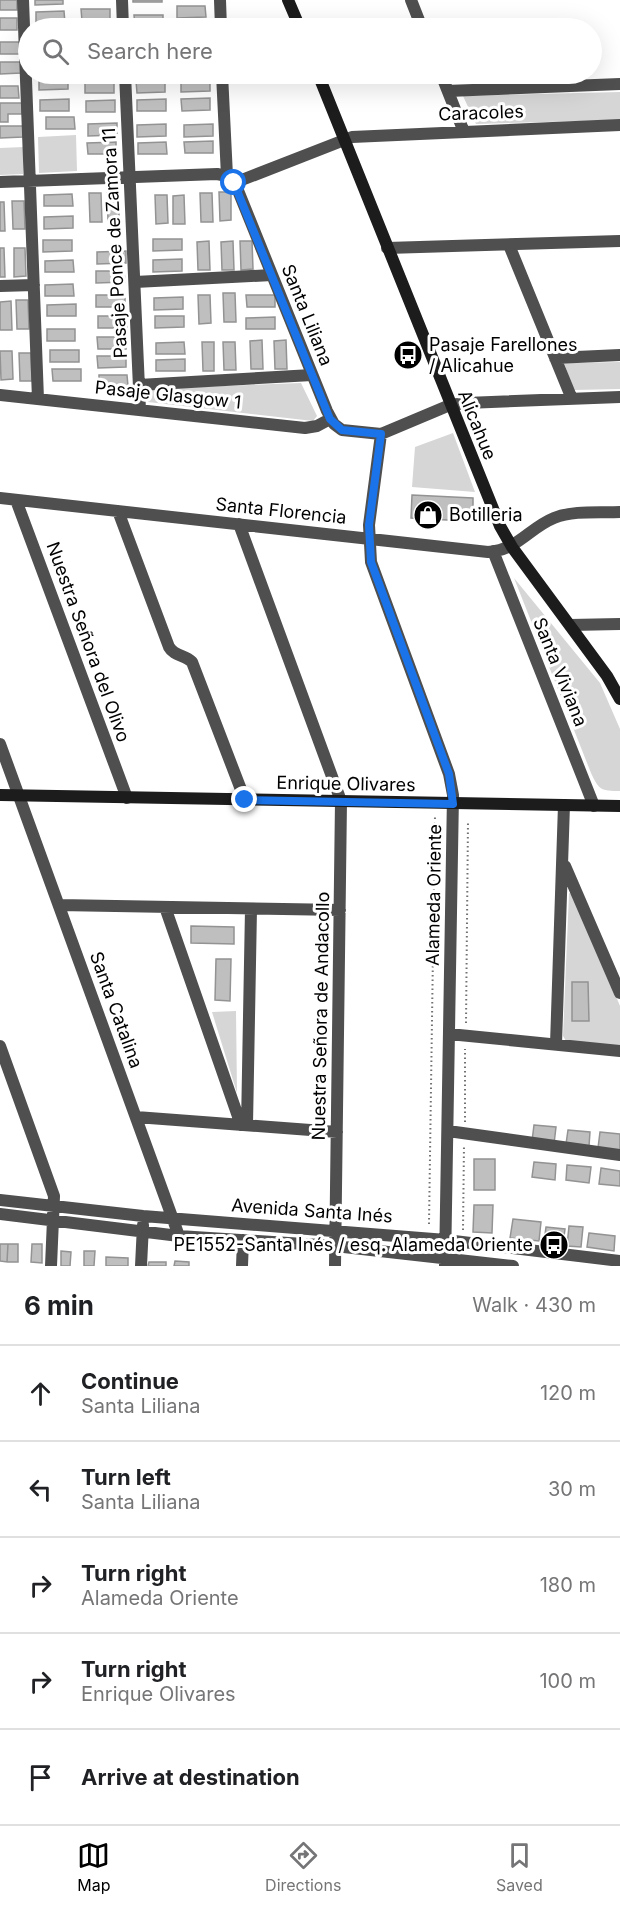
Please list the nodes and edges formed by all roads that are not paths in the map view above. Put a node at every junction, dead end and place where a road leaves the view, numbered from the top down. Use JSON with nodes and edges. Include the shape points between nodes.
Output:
{"nodes":[{"id":1,"x":23,"y":0,"type":"edge"},
{"id":2,"x":122,"y":0,"type":"edge"},
{"id":3,"x":220,"y":0,"type":"edge"},
{"id":4,"x":288,"y":0,"type":"edge"},
{"id":5,"x":411,"y":0,"type":"edge"},
{"id":6,"x":24,"y":18,"type":"edge"},
{"id":7,"x":123,"y":18,"type":"edge"},
{"id":8,"x":221,"y":18,"type":"edge"},
{"id":9,"x":296,"y":18,"type":"edge"},
{"id":10,"x":418,"y":18,"type":"edge"},
{"id":11,"x":26,"y":84,"type":"edge"},
{"id":12,"x":125,"y":84,"type":"edge"},
{"id":13,"x":223,"y":84,"type":"edge"},
{"id":14,"x":322,"y":84,"type":"edge"},
{"id":15,"x":445,"y":84,"type":"edge"},
{"id":16,"x":620,"y":84,"type":"edge"},
{"id":17,"x":448,"y":91,"type":"junction"},
{"id":18,"x":620,"y":125,"type":"edge"},
{"id":19,"x":464,"y":132,"type":"junction"},
{"id":20,"x":344,"y":140,"type":"junction"},
{"id":21,"x":130,"y":178,"type":"junction"},
{"id":22,"x":230,"y":180,"type":"junction"},
{"id":23,"x":30,"y":181,"type":"junction"},
{"id":24,"x":0,"y":182,"type":"edge"},
{"id":25,"x":620,"y":241,"type":"edge"},
{"id":26,"x":508,"y":245,"type":"junction"},
{"id":27,"x":387,"y":248,"type":"junction"},
{"id":28,"x":272,"y":275,"type":"junction"},
{"id":29,"x":135,"y":282,"type":"junction"},
{"id":30,"x":34,"y":285,"type":"junction"},
{"id":31,"x":0,"y":286,"type":"edge"},
{"id":32,"x":620,"y":355,"type":"edge"},
{"id":33,"x":555,"y":358,"type":"junction"},
{"id":34,"x":312,"y":375,"type":"junction"},
{"id":35,"x":139,"y":385,"type":"junction"},
{"id":36,"x":0,"y":395,"type":"edge"},
{"id":37,"x":620,"y":397,"type":"edge"},
{"id":38,"x":38,"y":399,"type":"junction"},
{"id":39,"x":572,"y":399,"type":"junction"},
{"id":40,"x":450,"y":405,"type":"junction"},
{"id":41,"x":140,"y":410,"type":"junction"},
{"id":42,"x":330,"y":419,"type":"junction"},
{"id":43,"x":381,"y":434,"type":"junction"},
{"id":44,"x":0,"y":498,"type":"edge"},
{"id":45,"x":16,"y":500,"type":"junction"},
{"id":46,"x":118,"y":511,"type":"junction"},
{"id":47,"x":620,"y":512,"type":"edge"},
{"id":48,"x":239,"y":524,"type":"junction"},
{"id":49,"x":369,"y":539,"type":"junction"},
{"id":50,"x":512,"y":547,"type":"junction"},
{"id":51,"x":493,"y":551,"type":"junction"},
{"id":52,"x":620,"y":624,"type":"edge"},
{"id":53,"x":570,"y":625,"type":"junction"},
{"id":54,"x":618,"y":691,"type":"edge"},
{"id":55,"x":0,"y":744,"type":"edge"},
{"id":56,"x":0,"y":795,"type":"edge"},
{"id":57,"x":19,"y":796,"type":"junction"},
{"id":58,"x":127,"y":798,"type":"junction"},
{"id":59,"x":245,"y":800,"type":"junction"},
{"id":60,"x":341,"y":801,"type":"junction"},
{"id":61,"x":453,"y":804,"type":"junction"},
{"id":62,"x":564,"y":806,"type":"junction"},
{"id":63,"x":594,"y":806,"type":"junction"},
{"id":64,"x":620,"y":807,"type":"edge"},
{"id":65,"x":563,"y":862,"type":"junction"},
{"id":66,"x":59,"y":905,"type":"junction"},
{"id":67,"x":165,"y":907,"type":"junction"},
{"id":68,"x":251,"y":909,"type":"junction"},
{"id":69,"x":340,"y":910,"type":"junction"},
{"id":70,"x":620,"y":993,"type":"edge"},
{"id":71,"x":449,"y":1034,"type":"junction"},
{"id":72,"x":556,"y":1044,"type":"junction"},
{"id":73,"x":0,"y":1046,"type":"edge"},
{"id":74,"x":620,"y":1051,"type":"edge"},
{"id":75,"x":233,"y":1102,"type":"junction"},
{"id":76,"x":247,"y":1102,"type":"junction"},
{"id":77,"x":136,"y":1117,"type":"junction"},
{"id":78,"x":244,"y":1125,"type":"junction"},
{"id":79,"x":448,"y":1131,"type":"junction"},
{"id":80,"x":337,"y":1132,"type":"junction"},
{"id":81,"x":620,"y":1155,"type":"edge"},
{"id":82,"x":0,"y":1200,"type":"edge"},
{"id":83,"x":54,"y":1206,"type":"junction"},
{"id":84,"x":0,"y":1214,"type":"edge"},
{"id":85,"x":143,"y":1216,"type":"junction"},
{"id":86,"x":173,"y":1219,"type":"junction"},
{"id":87,"x":52,"y":1221,"type":"junction"},
{"id":88,"x":336,"y":1230,"type":"junction"},
{"id":89,"x":142,"y":1232,"type":"junction"},
{"id":90,"x":179,"y":1236,"type":"junction"},
{"id":91,"x":243,"y":1240,"type":"junction"},
{"id":92,"x":446,"y":1240,"type":"junction"},
{"id":93,"x":335,"y":1246,"type":"junction"},
{"id":94,"x":557,"y":1260,"type":"edge"},
{"id":95,"x":445,"y":1262,"type":"edge"},
{"id":96,"x":620,"y":1262,"type":"edge"},
{"id":97,"x":51,"y":1266,"type":"edge"},
{"id":98,"x":141,"y":1266,"type":"edge"},
{"id":99,"x":242,"y":1266,"type":"edge"},
{"id":100,"x":335,"y":1266,"type":"edge"},
{"id":101,"x":513,"y":1266,"type":"edge"}],
"edges":[{"from":1,"to":6,"type":"street"},
{"from":2,"to":7,"type":"street"},
{"from":3,"to":8,"type":"street"},
{"from":4,"to":9,"type":"street"},
{"from":5,"to":10,"type":"street"},
{"from":11,"to":23,"type":"street"},
{"from":12,"to":21,"type":"street","name":"Pasaje Ponce de Zamora 11"},
{"from":13,"to":22,"type":"street"},
{"from":14,"to":20,"type":"street","name":"Alicahue"},
{"from":15,"to":17,"type":"street"},
{"from":16,"to":17,"type":"street"},
{"from":17,"to":19,"type":"street"},
{"from":18,"to":19,"type":"street","name":"Caracoles"},
{"from":19,"to":20,"type":"street","name":"Caracoles"},
{"from":20,"to":22,"type":"street","name":"Caracoles"},
{"from":20,"to":27,"type":"street","name":"Alicahue"},
{"from":21,"to":22,"type":"street","via":[[217,174]]},
{"from":21,"to":23,"type":"street"},
{"from":21,"to":29,"type":"street","name":"Pasaje Ponce de Zamora 11"},
{"from":22,"to":28,"type":"street","name":"Santa Liliana"},
{"from":23,"to":24,"type":"street"},
{"from":23,"to":30,"type":"street"},
{"from":25,"to":26,"type":"street"},
{"from":26,"to":27,"type":"street"},
{"from":26,"to":33,"type":"street"},
{"from":27,"to":40,"type":"street","name":"Alicahue"},
{"from":28,"to":29,"type":"street"},
{"from":28,"to":34,"type":"street","name":"Santa Liliana"},
{"from":29,"to":35,"type":"street","name":"Pasaje Ponce de Zamora 11"},
{"from":30,"to":31,"type":"street"},
{"from":30,"to":38,"type":"street"},
{"from":32,"to":33,"type":"street"},
{"from":33,"to":39,"type":"street"},
{"from":34,"to":35,"type":"street"},
{"from":34,"to":42,"type":"street","name":"Santa Liliana"},
{"from":35,"to":41,"type":"street","name":"Pasaje Ponce de Zamora 11"},
{"from":36,"to":38,"type":"street","name":"Pasaje Glasgow 1"},
{"from":37,"to":39,"type":"street"},
{"from":38,"to":41,"type":"street","name":"Pasaje Glasgow 1"},
{"from":39,"to":40,"type":"street"},
{"from":40,"to":43,"type":"street"},
{"from":40,"to":50,"type":"street","name":"Alicahue","via":[[489,503]]},
{"from":41,"to":42,"type":"street","name":"Pasaje Glasgow 1","via":[[305,428]]},
{"from":42,"to":43,"type":"street","via":[[342,430]]},
{"from":43,"to":49,"type":"street","name":"Alameda Oriente"},
{"from":44,"to":45,"type":"street","name":"Santa Florencia"},
{"from":45,"to":46,"type":"street","name":"Santa Florencia"},
{"from":45,"to":58,"type":"street","name":"Nuestra Señora del Olivo"},
{"from":46,"to":48,"type":"street","name":"Santa Florencia"},
{"from":46,"to":59,"type":"street","via":[[169,647],[194,665]]},
{"from":47,"to":50,"type":"street","name":"Santa Florencia","via":[[555,517]]},
{"from":48,"to":49,"type":"street","name":"Santa Florencia"},
{"from":48,"to":60,"type":"street"},
{"from":49,"to":51,"type":"street","name":"Santa Florencia"},
{"from":49,"to":61,"type":"street","name":"Alameda Oriente","via":[[374,570],[449,774]]},
{"from":50,"to":51,"type":"street","name":"Santa Florencia"},
{"from":50,"to":53,"type":"street","name":"Alicahue"},
{"from":51,"to":63,"type":"street","name":"Santa Viviana"},
{"from":52,"to":53,"type":"street"},
{"from":53,"to":54,"type":"street","name":"Alicahue"},
{"from":55,"to":57,"type":"street","name":"Santa Catalina"},
{"from":56,"to":57,"type":"street","name":"Enrique Olivares"},
{"from":57,"to":58,"type":"street","name":"Enrique Olivares"},
{"from":57,"to":66,"type":"street","name":"Santa Catalina"},
{"from":58,"to":59,"type":"street","name":"Enrique Olivares"},
{"from":59,"to":60,"type":"street","name":"Enrique Olivares"},
{"from":60,"to":61,"type":"street","name":"Enrique Olivares"},
{"from":60,"to":69,"type":"street","name":"Nuestra Señora de Andacollo"},
{"from":61,"to":62,"type":"street","name":"Enrique Olivares"},
{"from":61,"to":71,"type":"street","name":"Alameda Oriente"},
{"from":62,"to":63,"type":"street","name":"Enrique Olivares"},
{"from":62,"to":65,"type":"street"},
{"from":63,"to":64,"type":"street","name":"Enrique Olivares"},
{"from":65,"to":70,"type":"street"},
{"from":65,"to":72,"type":"street"},
{"from":66,"to":67,"type":"street"},
{"from":66,"to":77,"type":"street","name":"Santa Catalina"},
{"from":67,"to":68,"type":"street"},
{"from":67,"to":75,"type":"street"},
{"from":68,"to":69,"type":"street"},
{"from":68,"to":76,"type":"street"},
{"from":69,"to":80,"type":"street","name":"Nuestra Señora de Andacollo"},
{"from":71,"to":72,"type":"street"},
{"from":71,"to":79,"type":"street","name":"Alameda Oriente"},
{"from":72,"to":74,"type":"street"},
{"from":73,"to":83,"type":"street","via":[[51,1186]]},
{"from":75,"to":76,"type":"street"},
{"from":75,"to":78,"type":"street"},
{"from":76,"to":78,"type":"street"},
{"from":77,"to":78,"type":"street"},
{"from":77,"to":86,"type":"street","name":"Santa Catalina"},
{"from":78,"to":80,"type":"street"},
{"from":79,"to":81,"type":"street"},
{"from":79,"to":92,"type":"street","name":"Alameda Oriente"},
{"from":80,"to":88,"type":"street","name":"Nuestra Señora de Andacollo"},
{"from":82,"to":83,"type":"street","name":"Avenida Santa Inés"},
{"from":83,"to":85,"type":"street","name":"Avenida Santa Inés"},
{"from":83,"to":87,"type":"street"},
{"from":84,"to":87,"type":"street","name":"Avenida Santa Inés"},
{"from":85,"to":86,"type":"street","name":"Avenida Santa Inés"},
{"from":85,"to":89,"type":"street"},
{"from":86,"to":88,"type":"street","name":"Avenida Santa Inés"},
{"from":86,"to":90,"type":"street","name":"Santa Catalina"},
{"from":87,"to":89,"type":"street","name":"Avenida Santa Inés"},
{"from":87,"to":97,"type":"street"},
{"from":88,"to":92,"type":"street","name":"Avenida Santa Inés"},
{"from":88,"to":93,"type":"street","name":"Nuestra Señora de Andacollo"},
{"from":89,"to":90,"type":"street","name":"Avenida Santa Inés"},
{"from":89,"to":98,"type":"street"},
{"from":90,"to":91,"type":"street","name":"Avenida Santa Inés"},
{"from":91,"to":93,"type":"street","name":"Avenida Santa Inés"},
{"from":91,"to":99,"type":"street"},
{"from":92,"to":94,"type":"street","name":"Avenida Santa Inés"},
{"from":92,"to":95,"type":"street","name":"Alameda Oriente"},
{"from":93,"to":95,"type":"street","name":"Avenida Santa Inés"},
{"from":93,"to":100,"type":"street","name":"Nuestra Señora de Andacollo"},
{"from":94,"to":96,"type":"street","name":"Avenida Santa Inés"},
{"from":95,"to":101,"type":"street","name":"Avenida Santa Inés"}]}
